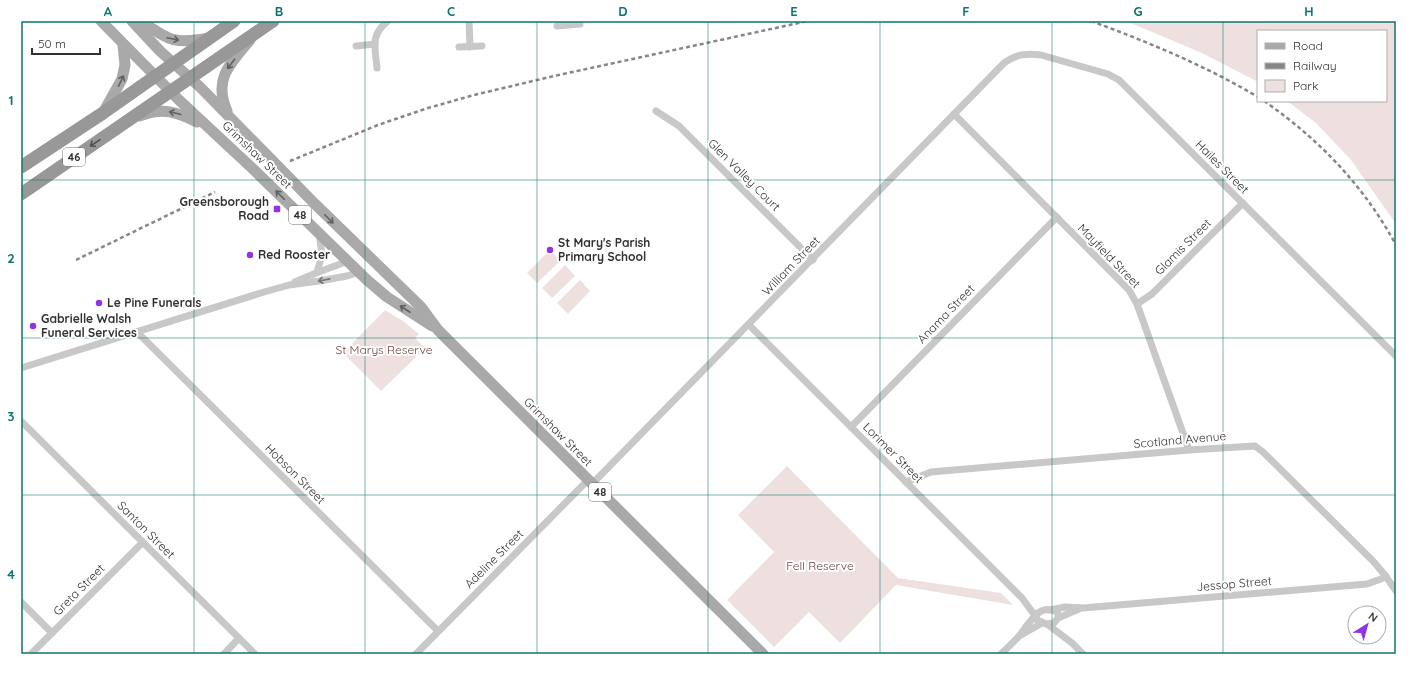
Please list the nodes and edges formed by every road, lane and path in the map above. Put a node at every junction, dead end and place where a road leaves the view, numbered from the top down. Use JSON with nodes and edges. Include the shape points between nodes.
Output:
{"nodes":[{"id":1,"x":101,"y":21,"type":"edge"},
{"id":2,"x":132,"y":21,"type":"edge"},
{"id":3,"x":141,"y":21,"type":"edge"},
{"id":4,"x":234,"y":21,"type":"edge"},
{"id":5,"x":273,"y":21,"type":"edge"},
{"id":6,"x":388,"y":21,"type":"edge"},
{"id":7,"x":469,"y":21,"type":"edge"},
{"id":8,"x":569,"y":23,"type":"edge"},
{"id":9,"x":580,"y":24,"type":"dead end"},
{"id":10,"x":557,"y":26,"type":"dead end"},
{"id":11,"x":255,"y":34,"type":"junction"},
{"id":12,"x":210,"y":38,"type":"junction"},
{"id":13,"x":375,"y":44,"type":"junction"},
{"id":14,"x":123,"y":45,"type":"junction"},
{"id":15,"x":356,"y":46,"type":"dead end"},
{"id":16,"x":482,"y":46,"type":"dead end"},
{"id":17,"x":459,"y":47,"type":"dead end"},
{"id":18,"x":470,"y":47,"type":"junction"},
{"id":19,"x":173,"y":63,"type":"junction"},
{"id":20,"x":1004,"y":63,"type":"joint"},
{"id":21,"x":377,"y":68,"type":"dead end"},
{"id":22,"x":155,"y":77,"type":"junction"},
{"id":23,"x":190,"y":78,"type":"junction"},
{"id":24,"x":170,"y":91,"type":"junction"},
{"id":25,"x":656,"y":111,"type":"dead end"},
{"id":26,"x":103,"y":113,"type":"junction"},
{"id":27,"x":954,"y":114,"type":"junction"},
{"id":28,"x":228,"y":116,"type":"junction"},
{"id":29,"x":127,"y":121,"type":"junction"},
{"id":30,"x":210,"y":129,"type":"junction"},
{"id":31,"x":21,"y":167,"type":"edge"},
{"id":32,"x":21,"y":194,"type":"edge"},
{"id":33,"x":1243,"y":203,"type":"junction"},
{"id":34,"x":1056,"y":217,"type":"junction"},
{"id":35,"x":319,"y":232,"type":"junction"},
{"id":36,"x":371,"y":259,"type":"junction"},
{"id":37,"x":812,"y":260,"type":"junction"},
{"id":38,"x":348,"y":261,"type":"junction"},
{"id":39,"x":317,"y":272,"type":"junction"},
{"id":40,"x":359,"y":272,"type":"junction"},
{"id":41,"x":289,"y":285,"type":"junction"},
{"id":42,"x":1137,"y":304,"type":"junction"},
{"id":43,"x":749,"y":325,"type":"junction"},
{"id":44,"x":438,"y":330,"type":"junction"},
{"id":45,"x":137,"y":332,"type":"junction"},
{"id":46,"x":1396,"y":356,"type":"edge"},
{"id":47,"x":21,"y":368,"type":"edge"},
{"id":48,"x":21,"y":421,"type":"edge"},
{"id":49,"x":851,"y":427,"type":"junction"},
{"id":50,"x":1189,"y":450,"type":"junction"},
{"id":51,"x":590,"y":482,"type":"junction"},
{"id":52,"x":906,"y":482,"type":"junction"},
{"id":53,"x":143,"y":542,"type":"junction"},
{"id":54,"x":1386,"y":576,"type":"junction"},
{"id":55,"x":1395,"y":587,"type":"edge"},
{"id":56,"x":21,"y":602,"type":"edge"},
{"id":57,"x":1083,"y":608,"type":"junction"},
{"id":58,"x":1050,"y":610,"type":"junction"},
{"id":59,"x":1038,"y":614,"type":"junction"},
{"id":60,"x":1057,"y":620,"type":"junction"},
{"id":61,"x":1044,"y":624,"type":"junction"},
{"id":62,"x":438,"y":631,"type":"junction"},
{"id":63,"x":52,"y":633,"type":"junction"},
{"id":64,"x":1020,"y":636,"type":"junction"},
{"id":65,"x":239,"y":638,"type":"junction"},
{"id":66,"x":1072,"y":643,"type":"junction"},
{"id":67,"x":31,"y":654,"type":"edge"},
{"id":68,"x":224,"y":654,"type":"edge"},
{"id":69,"x":255,"y":654,"type":"edge"},
{"id":70,"x":416,"y":654,"type":"edge"},
{"id":71,"x":762,"y":654,"type":"edge"},
{"id":72,"x":1001,"y":654,"type":"edge"},
{"id":73,"x":1084,"y":654,"type":"edge"}],
"edges":[{"from":1,"to":14,"type":"main road","name":"Grimshaw Street","number":"48"},
{"from":2,"to":19,"type":"main road","name":"Grimshaw Street","number":"48"},
{"from":3,"to":12,"type":"main road","one_way":true,"via":[[170,39],[190,41]]},
{"from":4,"to":12,"type":"highway","number":"46"},
{"from":5,"to":11,"type":"highway","number":"46"},
{"from":6,"to":13,"type":"street","via":[[378,30]]},
{"from":7,"to":18,"type":"street"},
{"from":8,"to":9,"type":"street"},
{"from":8,"to":10,"type":"street"},
{"from":11,"to":23,"type":"highway","number":"46"},
{"from":11,"to":28,"type":"main road","one_way":true,"via":[[227,68],[224,76],[222,93]]},
{"from":12,"to":19,"type":"highway","number":"46"},
{"from":13,"to":15,"type":"street"},
{"from":13,"to":21,"type":"street"},
{"from":14,"to":22,"type":"main road","name":"Grimshaw Street","number":"48"},
{"from":26,"to":14,"type":"main road","one_way":true,"via":[[124,73]]},
{"from":16,"to":18,"type":"street"},
{"from":17,"to":18,"type":"street"},
{"from":19,"to":22,"type":"highway","number":"46"},
{"from":19,"to":23,"type":"main road","name":"Grimshaw Street","number":"48"},
{"from":20,"to":27,"type":"street","name":"William Street"},
{"from":20,"to":33,"type":"street","name":"Hailes Street","via":[[1020,54],[1034,54],[1115,77]]},
{"from":22,"to":24,"type":"main road","name":"Grimshaw Street","number":"48"},
{"from":22,"to":26,"type":"highway","number":"46"},
{"from":23,"to":24,"type":"highway","number":"46"},
{"from":23,"to":28,"type":"main road","name":"Grimshaw Street","number":"48"},
{"from":24,"to":29,"type":"highway","number":"46"},
{"from":24,"to":30,"type":"main road","name":"Grimshaw Street","number":"48"},
{"from":25,"to":37,"type":"street","name":"Glen Valley Court","via":[[679,126]]},
{"from":26,"to":31,"type":"highway","number":"46"},
{"from":27,"to":34,"type":"street","name":"Mayfield Street"},
{"from":27,"to":37,"type":"street","name":"William Street"},
{"from":28,"to":36,"type":"main road","name":"Grimshaw Street","number":"48","one_way":true},
{"from":30,"to":29,"type":"main road","one_way":true,"via":[[184,115],[170,111],[156,111]]},
{"from":29,"to":32,"type":"highway","number":"46","one_way":true},
{"from":35,"to":30,"type":"main road","name":"Grimshaw Street","number":"48","one_way":true},
{"from":33,"to":42,"type":"street","name":"Glamis Street","via":[[1152,294]]},
{"from":33,"to":46,"type":"street","name":"Hailes Street"},
{"from":34,"to":42,"type":"street","name":"Mayfield Street","via":[[1129,290]]},
{"from":34,"to":49,"type":"street","name":"Anama Street"},
{"from":35,"to":38,"type":"main road","name":"Grimshaw Street","number":"48"},
{"from":35,"to":39,"type":"street","via":[[322,256]]},
{"from":36,"to":38,"type":"main road"},
{"from":36,"to":40,"type":"main road"},
{"from":36,"to":44,"type":"main road","name":"Grimshaw Street","number":"48","via":[[421,308]]},
{"from":37,"to":43,"type":"street","name":"William Street"},
{"from":38,"to":39,"type":"street"},
{"from":38,"to":40,"type":"main road","name":"Grimshaw Street","number":"48"},
{"from":39,"to":41,"type":"street"},
{"from":40,"to":41,"type":"street","one_way":true},
{"from":44,"to":40,"type":"main road","name":"Grimshaw Street","number":"48","one_way":true,"via":[[387,297]]},
{"from":41,"to":45,"type":"street"},
{"from":42,"to":50,"type":"street","name":"Mayfield Street"},
{"from":43,"to":49,"type":"street","name":"Lorimer Street"},
{"from":43,"to":51,"type":"street","name":"William Street"},
{"from":44,"to":51,"type":"main road","name":"Grimshaw Street","number":"48"},
{"from":45,"to":47,"type":"street"},
{"from":45,"to":62,"type":"street","name":"Hobson Street"},
{"from":48,"to":53,"type":"street","name":"Santon Street"},
{"from":49,"to":52,"type":"street","name":"Lorimer Street"},
{"from":50,"to":52,"type":"street","name":"Scotland Avenue","via":[[931,472]]},
{"from":50,"to":54,"type":"street","name":"Scotland Avenue","via":[[1250,446],[1260,449]]},
{"from":51,"to":62,"type":"street","name":"Adeline Street"},
{"from":51,"to":71,"type":"main road","name":"Grimshaw Street","number":"48"},
{"from":52,"to":59,"type":"street","name":"Lorimer Street"},
{"from":53,"to":63,"type":"street","name":"Greta Street"},
{"from":53,"to":65,"type":"street","name":"Santon Street"},
{"from":54,"to":55,"type":"street","name":"Scotland Avenue"},
{"from":54,"to":57,"type":"street","name":"Jessop Street","via":[[1366,584]]},
{"from":56,"to":63,"type":"street"},
{"from":57,"to":58,"type":"street","name":"Jessop Street","via":[[1065,607]]},
{"from":57,"to":60,"type":"street","name":"Jessop Street"},
{"from":58,"to":59,"type":"street","name":"Jessop Street"},
{"from":58,"to":60,"type":"street","via":[[1057,612]]},
{"from":59,"to":61,"type":"street","name":"Lorimer Street","via":[[1037,620]]},
{"from":59,"to":64,"type":"street","via":[[1031,618]]},
{"from":60,"to":61,"type":"street","name":"Jessop Street"},
{"from":60,"to":66,"type":"street"},
{"from":61,"to":64,"type":"street"},
{"from":61,"to":66,"type":"street"},
{"from":62,"to":70,"type":"street","name":"Adeline Street"},
{"from":63,"to":67,"type":"street","name":"Greta Street"},
{"from":64,"to":72,"type":"street"},
{"from":65,"to":68,"type":"street"},
{"from":65,"to":69,"type":"street","name":"Santon Street"},
{"from":66,"to":73,"type":"street"}]}
